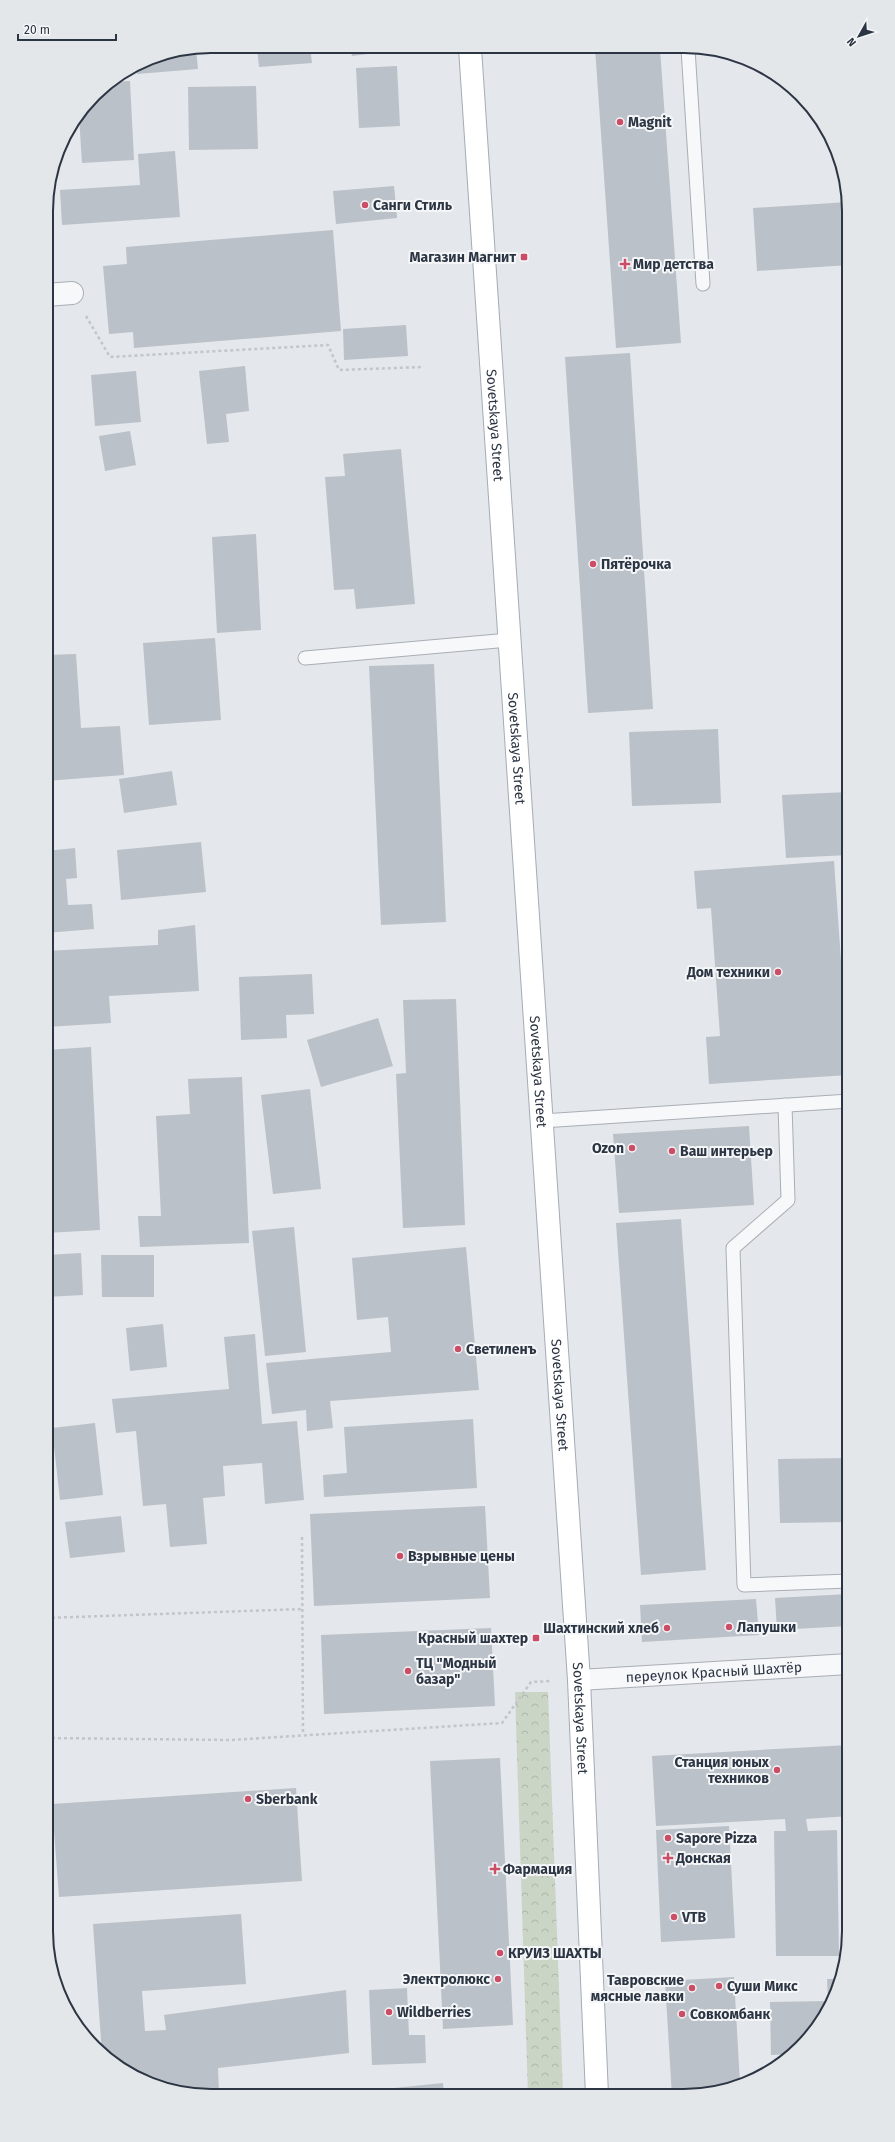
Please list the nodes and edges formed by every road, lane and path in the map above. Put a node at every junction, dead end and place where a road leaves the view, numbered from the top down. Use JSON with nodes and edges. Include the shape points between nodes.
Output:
{"nodes":[{"id":1,"x":470,"y":53,"type":"edge"},
{"id":2,"x":688,"y":53,"type":"edge"},
{"id":3,"x":703,"y":284,"type":"dead end"},
{"id":4,"x":72,"y":293,"type":"joint"},
{"id":5,"x":53,"y":294,"type":"edge"},
{"id":6,"x":423,"y":367,"type":"dead end"},
{"id":7,"x":509,"y":640,"type":"junction"},
{"id":8,"x":305,"y":658,"type":"dead end"},
{"id":9,"x":842,"y":1101,"type":"edge"},
{"id":10,"x":785,"y":1105,"type":"junction"},
{"id":11,"x":542,"y":1121,"type":"junction"},
{"id":12,"x":302,"y":1538,"type":"dead end"},
{"id":13,"x":842,"y":1581,"type":"edge"},
{"id":14,"x":303,"y":1610,"type":"junction"},
{"id":15,"x":53,"y":1618,"type":"edge"},
{"id":16,"x":842,"y":1664,"type":"edge"},
{"id":17,"x":579,"y":1680,"type":"junction"},
{"id":18,"x":303,"y":1735,"type":"junction"},
{"id":19,"x":53,"y":1738,"type":"edge"},
{"id":20,"x":597,"y":2089,"type":"edge"}],
"edges":[{"from":1,"to":7,"type":"main road","name":"Sovetskaya Street"},
{"from":2,"to":3,"type":"lane"},
{"from":4,"to":5,"type":"street"},
{"from":4,"to":6,"type":"path","via":[[110,357],[328,345],[339,370]]},
{"from":7,"to":8,"type":"lane"},
{"from":7,"to":11,"type":"main road","name":"Sovetskaya Street"},
{"from":9,"to":10,"type":"lane"},
{"from":10,"to":11,"type":"lane"},
{"from":10,"to":13,"type":"lane","via":[[788,1200],[733,1248],[744,1585]]},
{"from":11,"to":17,"type":"main road","name":"Sovetskaya Street"},
{"from":12,"to":14,"type":"path"},
{"from":14,"to":15,"type":"path"},
{"from":14,"to":18,"type":"path"},
{"from":16,"to":17,"type":"street","name":"переулок Красный Шахтёр"},
{"from":17,"to":18,"type":"path","via":[[531,1682],[502,1724]]},
{"from":17,"to":20,"type":"main road","name":"Sovetskaya Street"},
{"from":18,"to":19,"type":"path","via":[[232,1740]]}]}
